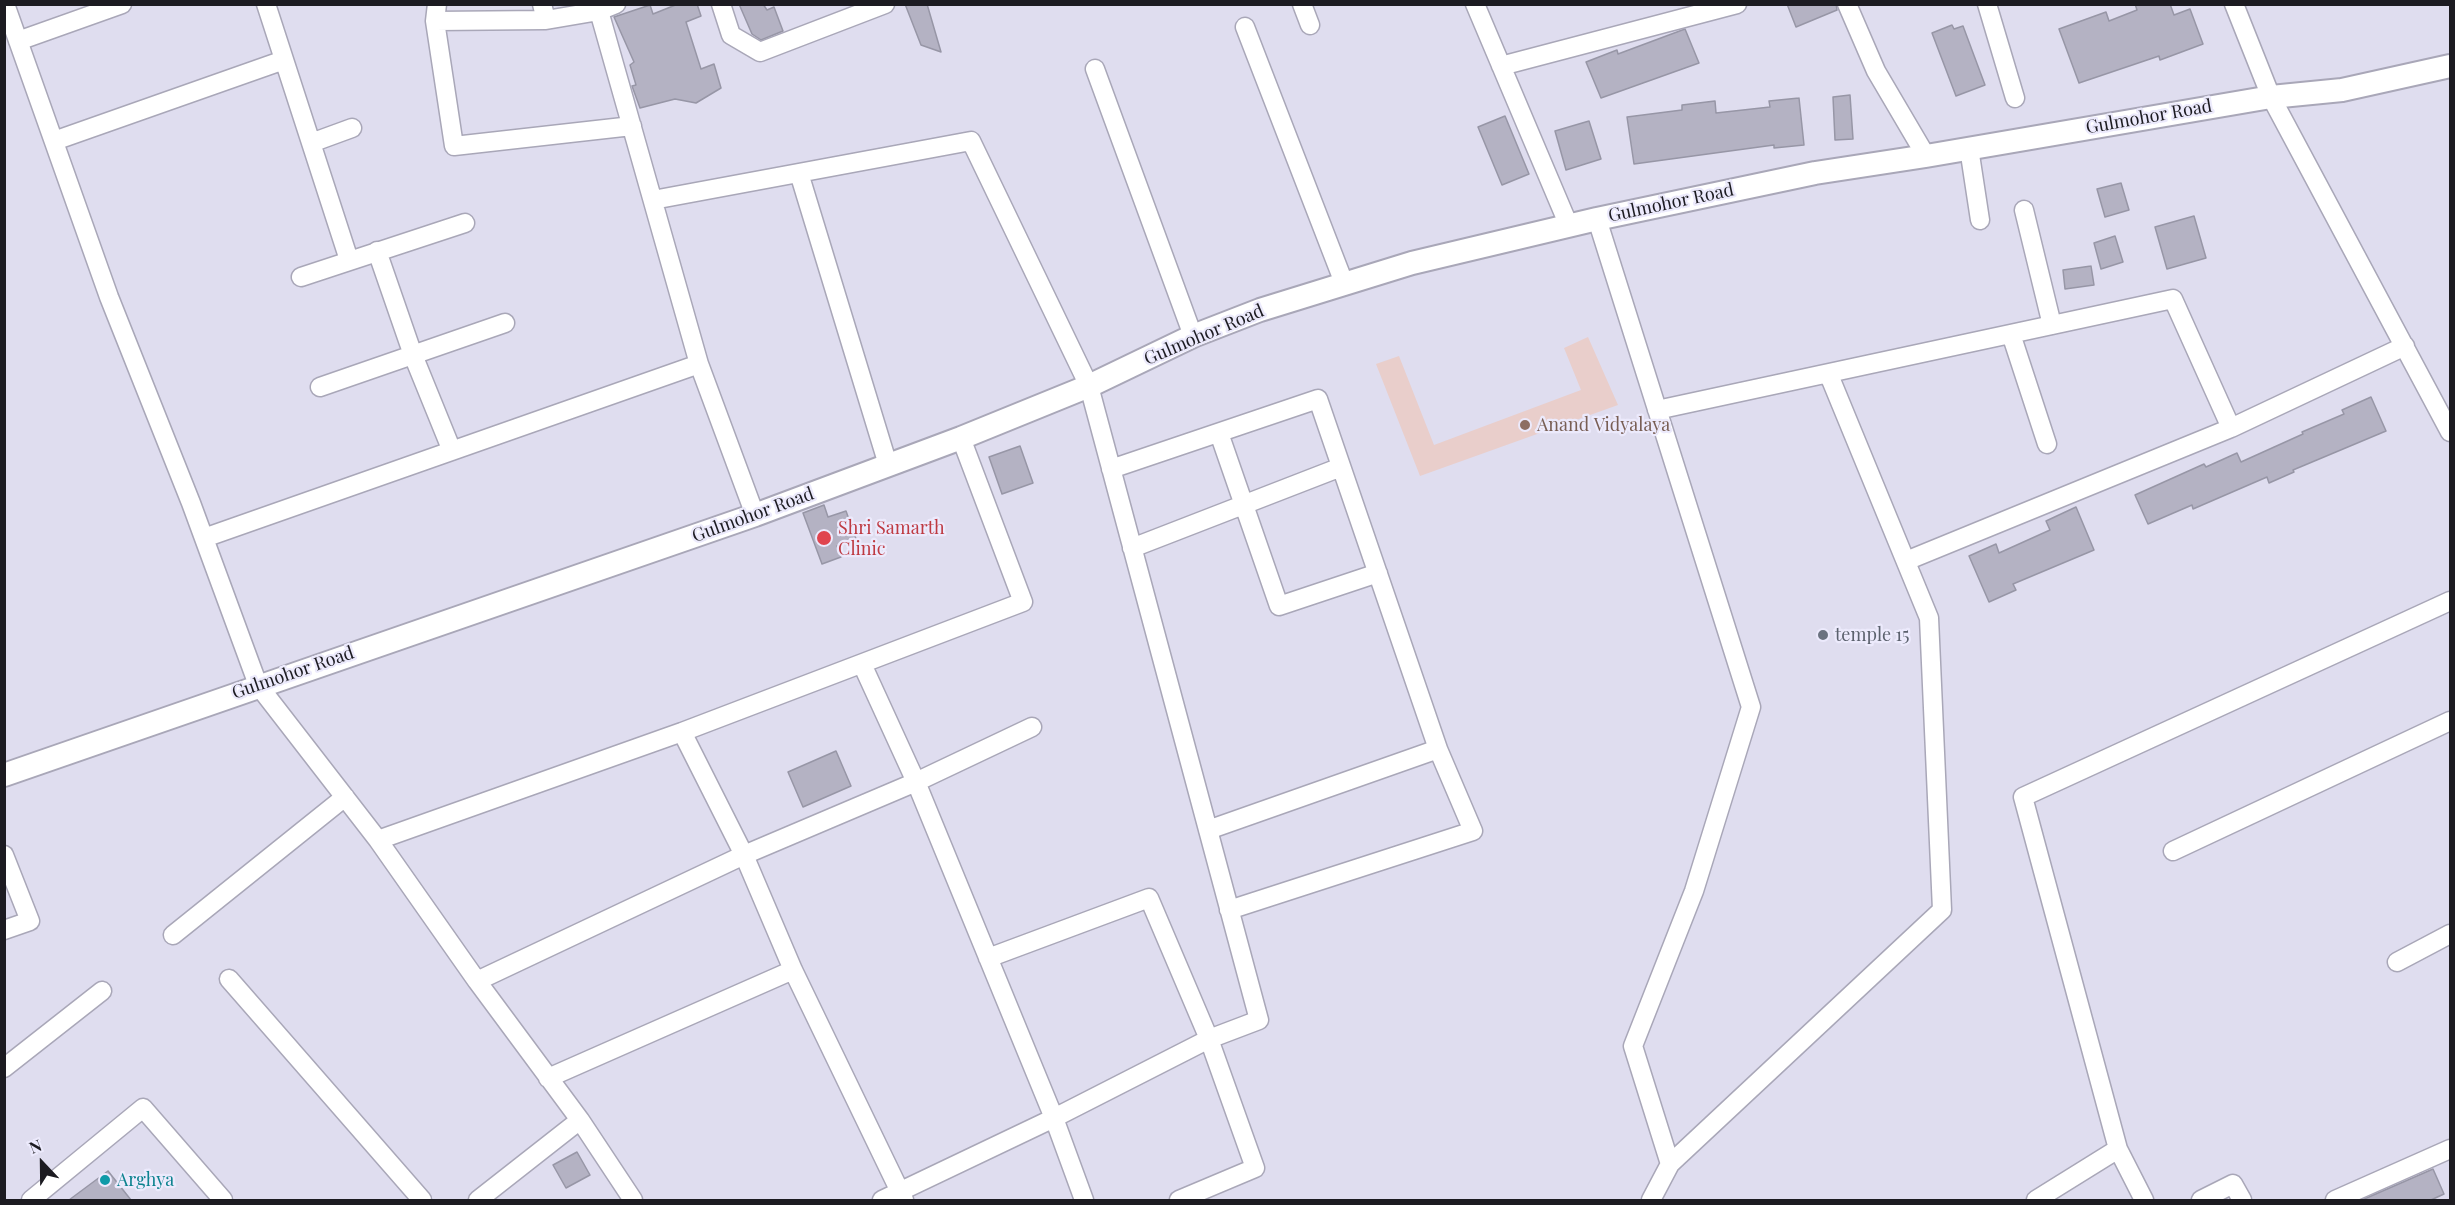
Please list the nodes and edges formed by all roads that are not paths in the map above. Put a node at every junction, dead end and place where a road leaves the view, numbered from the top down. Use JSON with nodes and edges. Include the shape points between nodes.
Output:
{"nodes":[{"id":1,"x":5,"y":4,"type":"edge"},
{"id":2,"x":122,"y":4,"type":"edge"},
{"id":3,"x":266,"y":4,"type":"edge"},
{"id":4,"x":721,"y":4,"type":"edge"},
{"id":5,"x":885,"y":4,"type":"edge"},
{"id":6,"x":1302,"y":4,"type":"edge"},
{"id":7,"x":1475,"y":4,"type":"edge"},
{"id":8,"x":1737,"y":4,"type":"edge"},
{"id":9,"x":1847,"y":4,"type":"edge"},
{"id":10,"x":1987,"y":4,"type":"edge"},
{"id":11,"x":2234,"y":4,"type":"edge"},
{"id":12,"x":608,"y":8,"type":"edge"},
{"id":13,"x":544,"y":12,"type":"edge"},
{"id":14,"x":436,"y":13,"type":"edge"},
{"id":15,"x":1310,"y":25,"type":"dead end"},
{"id":16,"x":1245,"y":27,"type":"dead end"},
{"id":17,"x":18,"y":41,"type":"junction"},
{"id":18,"x":284,"y":60,"type":"junction"},
{"id":19,"x":1501,"y":66,"type":"junction"},
{"id":20,"x":2451,"y":66,"type":"edge"},
{"id":21,"x":1095,"y":69,"type":"dead end"},
{"id":22,"x":2271,"y":97,"type":"junction"},
{"id":23,"x":2015,"y":98,"type":"dead end"},
{"id":24,"x":632,"y":126,"type":"junction"},
{"id":25,"x":352,"y":128,"type":"dead end"},
{"id":26,"x":54,"y":141,"type":"junction"},
{"id":27,"x":311,"y":143,"type":"junction"},
{"id":28,"x":1969,"y":148,"type":"junction"},
{"id":29,"x":1926,"y":156,"type":"junction"},
{"id":30,"x":799,"y":173,"type":"junction"},
{"id":31,"x":653,"y":200,"type":"junction"},
{"id":32,"x":2024,"y":210,"type":"dead end"},
{"id":33,"x":1598,"y":219,"type":"junction"},
{"id":34,"x":1980,"y":220,"type":"dead end"},
{"id":35,"x":465,"y":223,"type":"dead end"},
{"id":36,"x":1569,"y":226,"type":"junction"},
{"id":37,"x":377,"y":251,"type":"junction"},
{"id":38,"x":349,"y":261,"type":"junction"},
{"id":39,"x":301,"y":277,"type":"dead end"},
{"id":40,"x":1344,"y":283,"type":"junction"},
{"id":41,"x":505,"y":323,"type":"dead end"},
{"id":42,"x":2052,"y":325,"type":"junction"},
{"id":43,"x":2011,"y":334,"type":"junction"},
{"id":44,"x":1193,"y":336,"type":"junction"},
{"id":45,"x":2405,"y":346,"type":"junction"},
{"id":46,"x":413,"y":355,"type":"junction"},
{"id":47,"x":699,"y":364,"type":"junction"},
{"id":48,"x":1829,"y":375,"type":"junction"},
{"id":49,"x":1089,"y":386,"type":"junction"},
{"id":50,"x":320,"y":387,"type":"dead end"},
{"id":51,"x":1658,"y":410,"type":"junction"},
{"id":52,"x":2231,"y":428,"type":"junction"},
{"id":53,"x":2451,"y":432,"type":"edge"},
{"id":54,"x":1219,"y":433,"type":"junction"},
{"id":55,"x":962,"y":438,"type":"junction"},
{"id":56,"x":2046,"y":444,"type":"dead end"},
{"id":57,"x":452,"y":451,"type":"junction"},
{"id":58,"x":888,"y":465,"type":"junction"},
{"id":59,"x":1341,"y":467,"type":"junction"},
{"id":60,"x":1111,"y":469,"type":"junction"},
{"id":61,"x":1244,"y":504,"type":"junction"},
{"id":62,"x":755,"y":514,"type":"junction"},
{"id":63,"x":204,"y":538,"type":"junction"},
{"id":64,"x":1132,"y":548,"type":"junction"},
{"id":65,"x":1906,"y":561,"type":"junction"},
{"id":66,"x":1378,"y":573,"type":"junction"},
{"id":67,"x":2451,"y":601,"type":"edge"},
{"id":68,"x":862,"y":664,"type":"junction"},
{"id":69,"x":258,"y":686,"type":"junction"},
{"id":70,"x":2451,"y":721,"type":"edge"},
{"id":71,"x":1032,"y":727,"type":"dead end"},
{"id":72,"x":682,"y":732,"type":"junction"},
{"id":73,"x":1438,"y":749,"type":"junction"},
{"id":74,"x":4,"y":775,"type":"edge"},
{"id":75,"x":915,"y":782,"type":"junction"},
{"id":76,"x":345,"y":797,"type":"junction"},
{"id":77,"x":1208,"y":830,"type":"junction"},
{"id":78,"x":378,"y":840,"type":"junction"},
{"id":79,"x":2173,"y":851,"type":"dead end"},
{"id":80,"x":4,"y":855,"type":"edge"},
{"id":81,"x":744,"y":855,"type":"junction"},
{"id":82,"x":1229,"y":910,"type":"junction"},
{"id":83,"x":4,"y":930,"type":"edge"},
{"id":84,"x":2451,"y":934,"type":"edge"},
{"id":85,"x":173,"y":935,"type":"dead end"},
{"id":86,"x":988,"y":958,"type":"junction"},
{"id":87,"x":2397,"y":962,"type":"dead end"},
{"id":88,"x":793,"y":970,"type":"junction"},
{"id":89,"x":229,"y":979,"type":"dead end"},
{"id":90,"x":477,"y":981,"type":"junction"},
{"id":91,"x":102,"y":991,"type":"dead end"},
{"id":92,"x":1209,"y":1039,"type":"junction"},
{"id":93,"x":4,"y":1068,"type":"edge"},
{"id":94,"x":548,"y":1078,"type":"junction"},
{"id":95,"x":1054,"y":1118,"type":"junction"},
{"id":96,"x":580,"y":1120,"type":"junction"},
{"id":97,"x":2118,"y":1149,"type":"junction"},
{"id":98,"x":2451,"y":1149,"type":"edge"},
{"id":99,"x":1670,"y":1164,"type":"junction"},
{"id":100,"x":902,"y":1196,"type":"edge"},
{"id":101,"x":31,"y":1200,"type":"edge"},
{"id":102,"x":223,"y":1200,"type":"edge"},
{"id":103,"x":422,"y":1200,"type":"edge"},
{"id":104,"x":478,"y":1200,"type":"edge"},
{"id":105,"x":633,"y":1200,"type":"edge"},
{"id":106,"x":882,"y":1200,"type":"edge"},
{"id":107,"x":1084,"y":1200,"type":"edge"},
{"id":108,"x":1179,"y":1200,"type":"edge"},
{"id":109,"x":1652,"y":1200,"type":"edge"},
{"id":110,"x":2036,"y":1200,"type":"edge"},
{"id":111,"x":2144,"y":1200,"type":"edge"},
{"id":112,"x":2201,"y":1200,"type":"edge"},
{"id":113,"x":2242,"y":1200,"type":"edge"},
{"id":114,"x":2335,"y":1200,"type":"edge"}],
"edges":[{"from":1,"to":17,"type":"street"},
{"from":2,"to":17,"type":"street"},
{"from":3,"to":18,"type":"street"},
{"from":4,"to":5,"type":"street","via":[[731,35],[760,52]]},
{"from":6,"to":15,"type":"street"},
{"from":7,"to":19,"type":"street"},
{"from":8,"to":19,"type":"street"},
{"from":9,"to":29,"type":"street","via":[[1876,71]]},
{"from":10,"to":23,"type":"street"},
{"from":11,"to":22,"type":"street"},
{"from":12,"to":13,"type":"street"},
{"from":12,"to":24,"type":"street"},
{"from":13,"to":14,"type":"street"},
{"from":14,"to":24,"type":"street","via":[[454,147]]},
{"from":16,"to":40,"type":"street"},
{"from":17,"to":26,"type":"street"},
{"from":18,"to":26,"type":"street"},
{"from":18,"to":27,"type":"street"},
{"from":19,"to":36,"type":"street"},
{"from":20,"to":22,"type":"street","name":"Gulmohor Road","via":[[2342,90]]},
{"from":21,"to":44,"type":"street"},
{"from":22,"to":28,"type":"street","name":"Gulmohor Road"},
{"from":22,"to":45,"type":"street"},
{"from":24,"to":31,"type":"street"},
{"from":25,"to":27,"type":"street"},
{"from":26,"to":63,"type":"street","via":[[109,297]]},
{"from":27,"to":38,"type":"street"},
{"from":28,"to":29,"type":"street","name":"Gulmohor Road"},
{"from":28,"to":34,"type":"street"},
{"from":29,"to":33,"type":"street","name":"Gulmohor Road","via":[[1815,172]]},
{"from":30,"to":31,"type":"street"},
{"from":30,"to":49,"type":"street","via":[[971,141]]},
{"from":30,"to":58,"type":"street"},
{"from":31,"to":47,"type":"street"},
{"from":32,"to":42,"type":"street"},
{"from":33,"to":36,"type":"street","name":"Gulmohor Road"},
{"from":33,"to":51,"type":"street"},
{"from":35,"to":37,"type":"street"},
{"from":36,"to":40,"type":"street","name":"Gulmohor Road"},
{"from":37,"to":38,"type":"street"},
{"from":37,"to":46,"type":"street"},
{"from":38,"to":39,"type":"street"},
{"from":40,"to":44,"type":"street","name":"Gulmohor Road"},
{"from":41,"to":46,"type":"street"},
{"from":42,"to":43,"type":"street"},
{"from":42,"to":52,"type":"street","via":[[2173,299]]},
{"from":43,"to":48,"type":"street"},
{"from":43,"to":56,"type":"street"},
{"from":44,"to":49,"type":"street","name":"Gulmohor Road"},
{"from":45,"to":52,"type":"street"},
{"from":45,"to":53,"type":"street"},
{"from":46,"to":50,"type":"street"},
{"from":46,"to":57,"type":"street"},
{"from":47,"to":57,"type":"street"},
{"from":47,"to":62,"type":"street"},
{"from":48,"to":51,"type":"street"},
{"from":48,"to":65,"type":"street"},
{"from":49,"to":55,"type":"street","name":"Gulmohor Road"},
{"from":49,"to":60,"type":"street"},
{"from":51,"to":99,"type":"street","via":[[1751,707],[1694,891],[1633,1046]]},
{"from":52,"to":65,"type":"street"},
{"from":54,"to":59,"type":"street","via":[[1318,399]]},
{"from":54,"to":60,"type":"street"},
{"from":54,"to":61,"type":"street"},
{"from":55,"to":58,"type":"street","name":"Gulmohor Road"},
{"from":55,"to":68,"type":"street","via":[[1023,602]]},
{"from":57,"to":63,"type":"street"},
{"from":58,"to":62,"type":"street","name":"Gulmohor Road"},
{"from":59,"to":61,"type":"street"},
{"from":59,"to":66,"type":"street"},
{"from":60,"to":64,"type":"street"},
{"from":61,"to":64,"type":"street"},
{"from":61,"to":66,"type":"street","via":[[1279,606]]},
{"from":62,"to":69,"type":"street","name":"Gulmohor Road"},
{"from":63,"to":69,"type":"street"},
{"from":64,"to":77,"type":"street"},
{"from":65,"to":99,"type":"street","via":[[1929,618],[1942,910]]},
{"from":66,"to":73,"type":"street"},
{"from":67,"to":97,"type":"street","via":[[2023,797]]},
{"from":68,"to":72,"type":"street"},
{"from":68,"to":75,"type":"street"},
{"from":69,"to":74,"type":"street","name":"Gulmohor Road"},
{"from":69,"to":76,"type":"street"},
{"from":70,"to":79,"type":"street"},
{"from":71,"to":75,"type":"street"},
{"from":72,"to":78,"type":"street"},
{"from":72,"to":81,"type":"street"},
{"from":73,"to":77,"type":"street"},
{"from":73,"to":82,"type":"street","via":[[1473,831]]},
{"from":75,"to":81,"type":"street"},
{"from":75,"to":86,"type":"street"},
{"from":76,"to":78,"type":"street"},
{"from":76,"to":85,"type":"street"},
{"from":77,"to":82,"type":"street"},
{"from":78,"to":90,"type":"street"},
{"from":80,"to":83,"type":"street","via":[[30,921]]},
{"from":81,"to":88,"type":"street"},
{"from":81,"to":90,"type":"street"},
{"from":82,"to":92,"type":"street","via":[[1258,1020]]},
{"from":84,"to":87,"type":"street"},
{"from":86,"to":92,"type":"street","via":[[1149,898]]},
{"from":86,"to":95,"type":"street"},
{"from":88,"to":94,"type":"street"},
{"from":88,"to":100,"type":"street"},
{"from":89,"to":103,"type":"street"},
{"from":90,"to":94,"type":"street"},
{"from":91,"to":93,"type":"street"},
{"from":92,"to":95,"type":"street"},
{"from":92,"to":108,"type":"street","via":[[1255,1168]]},
{"from":94,"to":96,"type":"street"},
{"from":95,"to":100,"type":"street"},
{"from":95,"to":107,"type":"street"},
{"from":96,"to":104,"type":"street"},
{"from":96,"to":105,"type":"street"},
{"from":97,"to":110,"type":"street"},
{"from":97,"to":111,"type":"street"},
{"from":98,"to":114,"type":"street"},
{"from":99,"to":109,"type":"street"},
{"from":100,"to":106,"type":"street"},
{"from":101,"to":102,"type":"street","via":[[143,1108]]},
{"from":112,"to":113,"type":"street","via":[[2233,1184]]}]}
